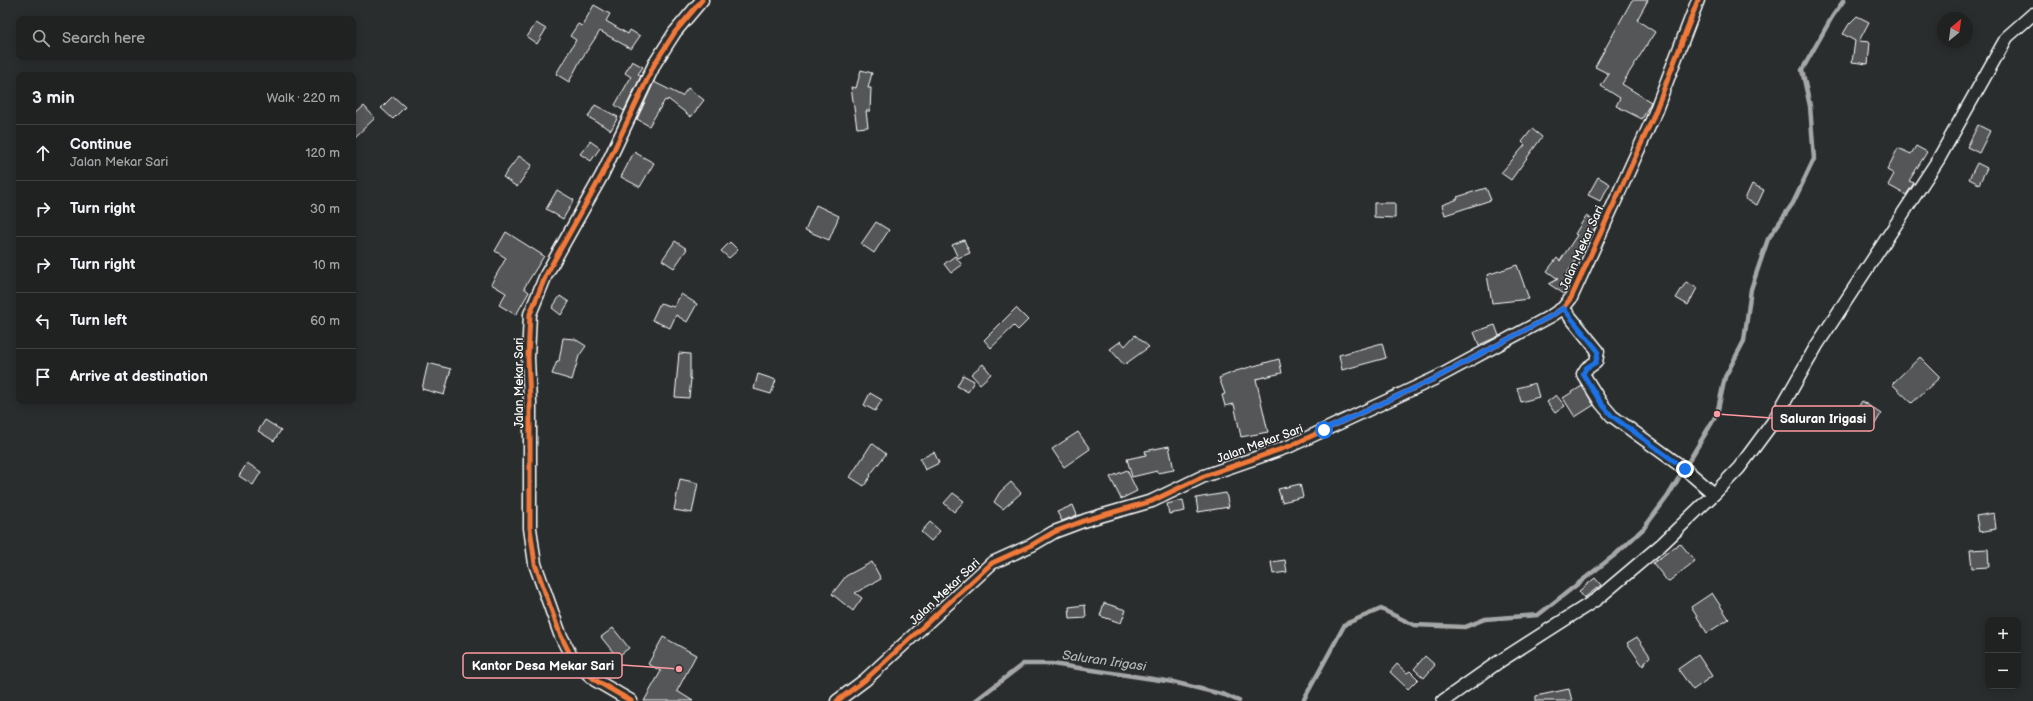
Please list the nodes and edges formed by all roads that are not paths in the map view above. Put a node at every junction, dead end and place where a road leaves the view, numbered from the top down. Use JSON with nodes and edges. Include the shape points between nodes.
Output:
{"nodes":[{"id":1,"x":702,"y":0,"type":"edge"},
{"id":2,"x":1698,"y":0,"type":"edge"},
{"id":3,"x":2033,"y":14,"type":"edge"},
{"id":4,"x":1563,"y":308,"type":"junction"},
{"id":5,"x":1714,"y":494,"type":"junction"},
{"id":6,"x":629,"y":701,"type":"edge"},
{"id":7,"x":837,"y":701,"type":"edge"},
{"id":8,"x":1443,"y":701,"type":"edge"}],
"edges":[{"from":1,"to":6,"type":"street","name":"Jalan Mekar Sari","via":[[675,32],[655,63],[602,175],[546,275],[530,314],[530,528],[535,564],[560,634],[573,660],[595,680]]},
{"from":2,"to":4,"type":"street","name":"Jalan Mekar Sari","via":[[1652,120],[1571,298]]},
{"from":3,"to":5,"type":"street","via":[[2007,38],[1938,160],[1817,345],[1772,422],[1739,468]]},
{"from":4,"to":5,"type":"street","via":[[1598,351],[1596,362],[1586,368],[1583,374],[1601,403],[1612,416],[1684,468]]},
{"from":4,"to":7,"type":"street","name":"Jalan Mekar Sari","via":[[1436,378],[1290,446],[1204,476],[1152,500],[1054,532],[992,563],[864,680]]},
{"from":5,"to":8,"type":"street","via":[[1662,544],[1597,600],[1521,647]]}]}
